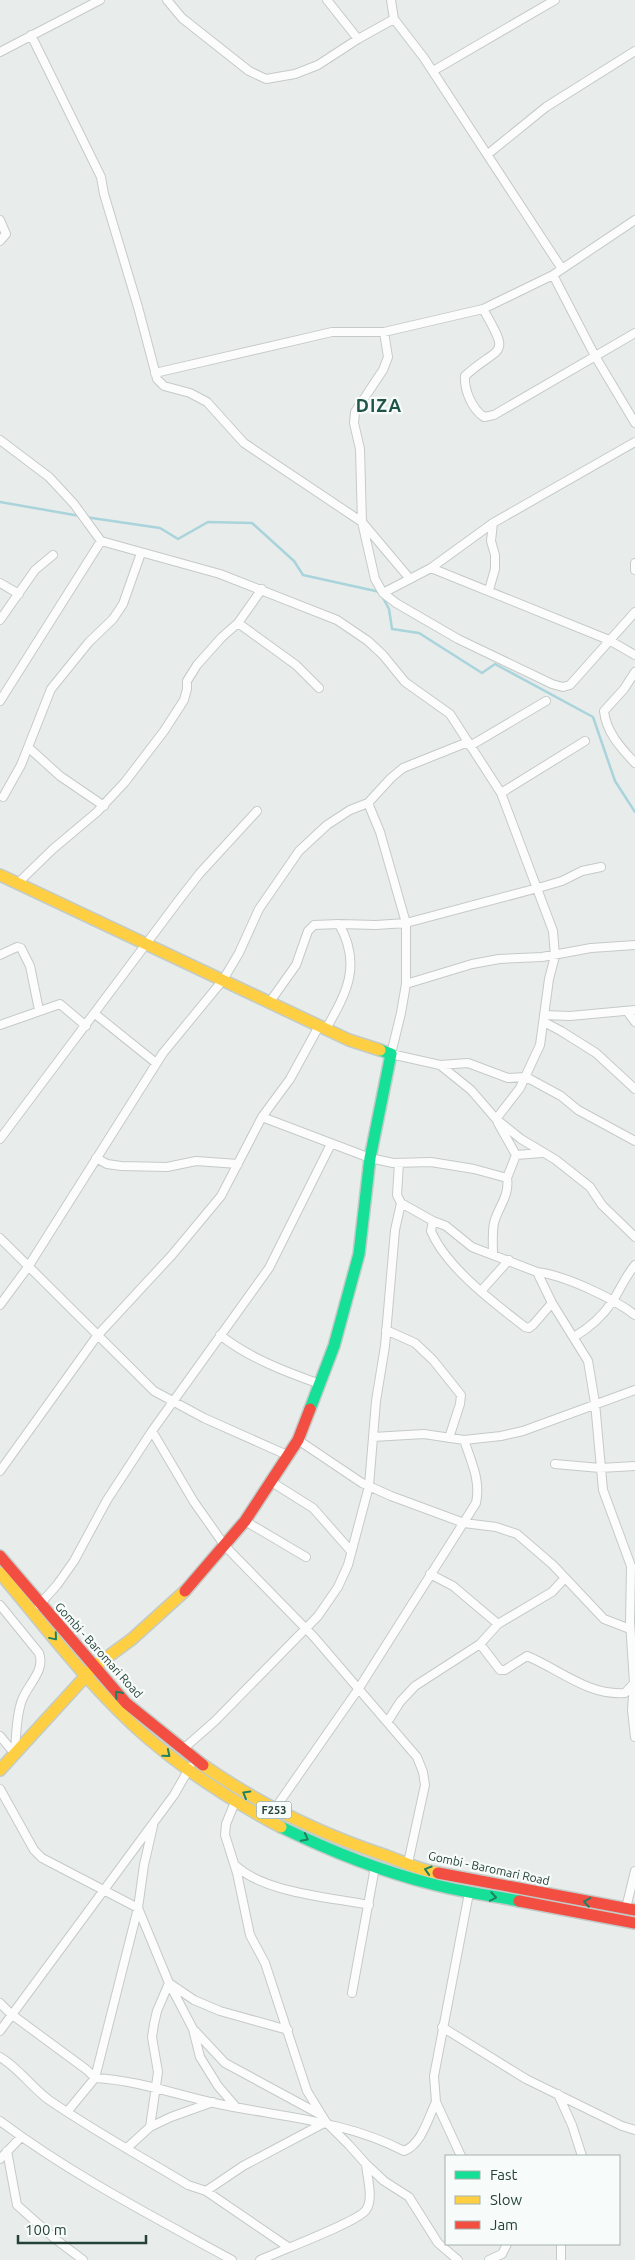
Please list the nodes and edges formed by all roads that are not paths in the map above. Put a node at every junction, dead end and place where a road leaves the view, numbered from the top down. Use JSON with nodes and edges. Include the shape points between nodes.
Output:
{"nodes":[{"id":1,"x":100,"y":0,"type":"edge"},
{"id":2,"x":167,"y":0,"type":"edge"},
{"id":3,"x":328,"y":0,"type":"edge"},
{"id":4,"x":391,"y":0,"type":"edge"},
{"id":5,"x":555,"y":0,"type":"edge"},
{"id":6,"x":394,"y":19,"type":"junction"},
{"id":7,"x":31,"y":35,"type":"junction"},
{"id":8,"x":358,"y":39,"type":"junction"},
{"id":9,"x":635,"y":51,"type":"edge"},
{"id":10,"x":0,"y":52,"type":"edge"},
{"id":11,"x":433,"y":71,"type":"junction"},
{"id":12,"x":488,"y":154,"type":"junction"},
{"id":13,"x":0,"y":220,"type":"edge"},
{"id":14,"x":635,"y":220,"type":"edge"},
{"id":15,"x":0,"y":240,"type":"edge"},
{"id":16,"x":562,"y":270,"type":"junction"},
{"id":17,"x":553,"y":276,"type":"junction"},
{"id":18,"x":483,"y":309,"type":"junction"},
{"id":19,"x":384,"y":332,"type":"junction"},
{"id":20,"x":635,"y":332,"type":"edge"},
{"id":21,"x":595,"y":356,"type":"junction"},
{"id":22,"x":155,"y":373,"type":"junction"},
{"id":23,"x":635,"y":423,"type":"edge"},
{"id":24,"x":0,"y":440,"type":"edge"},
{"id":25,"x":635,"y":442,"type":"edge"},
{"id":26,"x":362,"y":522,"type":"junction"},
{"id":27,"x":493,"y":522,"type":"junction"},
{"id":28,"x":102,"y":542,"type":"junction"},
{"id":29,"x":141,"y":553,"type":"junction"},
{"id":30,"x":53,"y":555,"type":"dead end"},
{"id":31,"x":635,"y":563,"type":"edge"},
{"id":32,"x":431,"y":568,"type":"junction"},
{"id":33,"x":635,"y":570,"type":"edge"},
{"id":34,"x":410,"y":578,"type":"junction"},
{"id":35,"x":0,"y":583,"type":"edge"},
{"id":36,"x":262,"y":590,"type":"junction"},
{"id":37,"x":489,"y":590,"type":"junction"},
{"id":38,"x":383,"y":593,"type":"junction"},
{"id":39,"x":19,"y":594,"type":"junction"},
{"id":40,"x":635,"y":612,"type":"edge"},
{"id":41,"x":0,"y":620,"type":"edge"},
{"id":42,"x":238,"y":623,"type":"junction"},
{"id":43,"x":609,"y":640,"type":"junction"},
{"id":44,"x":635,"y":655,"type":"edge"},
{"id":45,"x":635,"y":672,"type":"edge"},
{"id":46,"x":318,"y":688,"type":"dead end"},
{"id":47,"x":0,"y":700,"type":"edge"},
{"id":48,"x":546,"y":701,"type":"dead end"},
{"id":49,"x":585,"y":741,"type":"dead end"},
{"id":50,"x":469,"y":744,"type":"junction"},
{"id":51,"x":28,"y":748,"type":"junction"},
{"id":52,"x":635,"y":763,"type":"edge"},
{"id":53,"x":501,"y":793,"type":"junction"},
{"id":54,"x":4,"y":797,"type":"dead end"},
{"id":55,"x":368,"y":803,"type":"junction"},
{"id":56,"x":104,"y":806,"type":"junction"},
{"id":57,"x":257,"y":811,"type":"dead end"},
{"id":58,"x":602,"y":867,"type":"dead end"},
{"id":59,"x":0,"y":875,"type":"edge"},
{"id":60,"x":18,"y":883,"type":"junction"},
{"id":61,"x":538,"y":888,"type":"junction"},
{"id":62,"x":406,"y":923,"type":"junction"},
{"id":63,"x":339,"y":924,"type":"junction"},
{"id":64,"x":146,"y":945,"type":"junction"},
{"id":65,"x":635,"y":945,"type":"edge"},
{"id":66,"x":0,"y":956,"type":"edge"},
{"id":67,"x":555,"y":956,"type":"junction"},
{"id":68,"x":223,"y":980,"type":"junction"},
{"id":69,"x":406,"y":984,"type":"junction"},
{"id":70,"x":270,"y":1003,"type":"junction"},
{"id":71,"x":40,"y":1010,"type":"junction"},
{"id":72,"x":631,"y":1011,"type":"edge"},
{"id":73,"x":94,"y":1014,"type":"junction"},
{"id":74,"x":544,"y":1018,"type":"junction"},
{"id":75,"x":635,"y":1022,"type":"edge"},
{"id":76,"x":0,"y":1025,"type":"edge"},
{"id":77,"x":86,"y":1026,"type":"junction"},
{"id":78,"x":323,"y":1027,"type":"junction"},
{"id":79,"x":391,"y":1054,"type":"junction"},
{"id":80,"x":156,"y":1063,"type":"junction"},
{"id":81,"x":440,"y":1065,"type":"junction"},
{"id":82,"x":526,"y":1077,"type":"junction"},
{"id":83,"x":635,"y":1089,"type":"edge"},
{"id":84,"x":262,"y":1117,"type":"junction"},
{"id":85,"x":496,"y":1119,"type":"junction"},
{"id":86,"x":0,"y":1139,"type":"edge"},
{"id":87,"x":635,"y":1141,"type":"edge"},
{"id":88,"x":331,"y":1144,"type":"junction"},
{"id":89,"x":542,"y":1153,"type":"junction"},
{"id":90,"x":516,"y":1155,"type":"junction"},
{"id":91,"x":96,"y":1158,"type":"junction"},
{"id":92,"x":370,"y":1158,"type":"junction"},
{"id":93,"x":399,"y":1163,"type":"junction"},
{"id":94,"x":238,"y":1164,"type":"junction"},
{"id":95,"x":507,"y":1178,"type":"junction"},
{"id":96,"x":401,"y":1204,"type":"junction"},
{"id":97,"x":433,"y":1221,"type":"junction"},
{"id":98,"x":635,"y":1236,"type":"edge"},
{"id":99,"x":0,"y":1238,"type":"edge"},
{"id":100,"x":493,"y":1255,"type":"junction"},
{"id":101,"x":509,"y":1260,"type":"junction"},
{"id":102,"x":635,"y":1265,"type":"edge"},
{"id":103,"x":28,"y":1267,"type":"junction"},
{"id":104,"x":537,"y":1272,"type":"junction"},
{"id":105,"x":480,"y":1291,"type":"junction"},
{"id":106,"x":613,"y":1301,"type":"junction"},
{"id":107,"x":552,"y":1303,"type":"junction"},
{"id":108,"x":0,"y":1305,"type":"edge"},
{"id":109,"x":635,"y":1315,"type":"edge"},
{"id":110,"x":386,"y":1330,"type":"junction"},
{"id":111,"x":220,"y":1335,"type":"junction"},
{"id":112,"x":97,"y":1336,"type":"junction"},
{"id":113,"x":574,"y":1337,"type":"junction"},
{"id":114,"x":320,"y":1384,"type":"junction"},
{"id":115,"x":635,"y":1390,"type":"edge"},
{"id":116,"x":173,"y":1402,"type":"junction"},
{"id":117,"x":595,"y":1403,"type":"junction"},
{"id":118,"x":152,"y":1431,"type":"junction"},
{"id":119,"x":373,"y":1437,"type":"junction"},
{"id":120,"x":449,"y":1438,"type":"junction"},
{"id":121,"x":298,"y":1440,"type":"junction"},
{"id":122,"x":464,"y":1440,"type":"junction"},
{"id":123,"x":287,"y":1455,"type":"junction"},
{"id":124,"x":555,"y":1464,"type":"dead end"},
{"id":125,"x":635,"y":1466,"type":"edge"},
{"id":126,"x":600,"y":1468,"type":"junction"},
{"id":127,"x":0,"y":1471,"type":"edge"},
{"id":128,"x":270,"y":1481,"type":"junction"},
{"id":129,"x":369,"y":1486,"type":"junction"},
{"id":130,"x":245,"y":1521,"type":"junction"},
{"id":131,"x":463,"y":1522,"type":"junction"},
{"id":132,"x":226,"y":1546,"type":"junction"},
{"id":133,"x":350,"y":1550,"type":"junction"},
{"id":134,"x":0,"y":1556,"type":"edge"},
{"id":135,"x":306,"y":1557,"type":"dead end"},
{"id":136,"x":633,"y":1567,"type":"edge"},
{"id":137,"x":0,"y":1573,"type":"edge"},
{"id":138,"x":430,"y":1574,"type":"junction"},
{"id":139,"x":565,"y":1578,"type":"junction"},
{"id":140,"x":0,"y":1606,"type":"edge"},
{"id":141,"x":36,"y":1608,"type":"junction"},
{"id":142,"x":498,"y":1624,"type":"junction"},
{"id":143,"x":304,"y":1628,"type":"junction"},
{"id":144,"x":630,"y":1629,"type":"junction"},
{"id":145,"x":480,"y":1644,"type":"junction"},
{"id":146,"x":91,"y":1671,"type":"junction"},
{"id":147,"x":635,"y":1682,"type":"edge"},
{"id":148,"x":359,"y":1688,"type":"junction"},
{"id":149,"x":388,"y":1721,"type":"junction"},
{"id":150,"x":0,"y":1736,"type":"edge"},
{"id":151,"x":635,"y":1736,"type":"edge"},
{"id":152,"x":182,"y":1750,"type":"junction"},
{"id":153,"x":15,"y":1754,"type":"junction"},
{"id":154,"x":195,"y":1760,"type":"junction"},
{"id":155,"x":0,"y":1770,"type":"edge"},
{"id":156,"x":188,"y":1771,"type":"junction"},
{"id":157,"x":0,"y":1788,"type":"edge"},
{"id":158,"x":235,"y":1802,"type":"junction"},
{"id":159,"x":274,"y":1810,"type":"junction"},
{"id":160,"x":153,"y":1823,"type":"junction"},
{"id":161,"x":408,"y":1863,"type":"junction"},
{"id":162,"x":235,"y":1865,"type":"junction"},
{"id":163,"x":375,"y":1867,"type":"junction"},
{"id":164,"x":635,"y":1871,"type":"edge"},
{"id":165,"x":103,"y":1889,"type":"junction"},
{"id":166,"x":469,"y":1892,"type":"junction"},
{"id":167,"x":369,"y":1905,"type":"junction"},
{"id":168,"x":138,"y":1908,"type":"junction"},
{"id":169,"x":631,"y":1909,"type":"edge"},
{"id":170,"x":635,"y":1924,"type":"edge"},
{"id":171,"x":169,"y":1983,"type":"junction"},
{"id":172,"x":352,"y":1993,"type":"dead end"},
{"id":173,"x":0,"y":2003,"type":"edge"},
{"id":174,"x":10,"y":2014,"type":"junction"},
{"id":175,"x":442,"y":2027,"type":"junction"},
{"id":176,"x":193,"y":2029,"type":"junction"},
{"id":177,"x":288,"y":2030,"type":"junction"},
{"id":178,"x":0,"y":2031,"type":"edge"},
{"id":179,"x":0,"y":2057,"type":"edge"},
{"id":180,"x":95,"y":2078,"type":"junction"},
{"id":181,"x":156,"y":2087,"type":"junction"},
{"id":182,"x":558,"y":2094,"type":"junction"},
{"id":183,"x":213,"y":2102,"type":"junction"},
{"id":184,"x":436,"y":2102,"type":"junction"},
{"id":185,"x":236,"y":2106,"type":"junction"},
{"id":186,"x":67,"y":2112,"type":"junction"},
{"id":187,"x":323,"y":2119,"type":"junction"},
{"id":188,"x":0,"y":2122,"type":"edge"},
{"id":189,"x":150,"y":2127,"type":"junction"},
{"id":190,"x":635,"y":2130,"type":"edge"},
{"id":191,"x":21,"y":2137,"type":"junction"},
{"id":192,"x":127,"y":2148,"type":"junction"},
{"id":193,"x":7,"y":2151,"type":"junction"},
{"id":194,"x":461,"y":2155,"type":"edge"},
{"id":195,"x":582,"y":2155,"type":"edge"},
{"id":196,"x":0,"y":2158,"type":"edge"},
{"id":197,"x":366,"y":2164,"type":"junction"},
{"id":198,"x":206,"y":2190,"type":"junction"},
{"id":199,"x":506,"y":2245,"type":"edge"},
{"id":200,"x":561,"y":2245,"type":"edge"},
{"id":201,"x":288,"y":2247,"type":"junction"},
{"id":202,"x":83,"y":2260,"type":"edge"},
{"id":203,"x":232,"y":2260,"type":"edge"},
{"id":204,"x":260,"y":2260,"type":"edge"},
{"id":205,"x":458,"y":2260,"type":"edge"},
{"id":206,"x":489,"y":2260,"type":"edge"},
{"id":207,"x":561,"y":2260,"type":"edge"}],
"edges":[{"from":1,"to":7,"type":"street"},
{"from":2,"to":8,"type":"street","via":[[182,18],[249,71],[266,79],[295,74],[318,65]]},
{"from":3,"to":8,"type":"street"},
{"from":4,"to":6,"type":"street"},
{"from":5,"to":11,"type":"street"},
{"from":6,"to":8,"type":"street"},
{"from":6,"to":11,"type":"street"},
{"from":7,"to":10,"type":"street"},
{"from":7,"to":22,"type":"street","via":[[101,177]]},
{"from":9,"to":12,"type":"street","via":[[546,107]]},
{"from":11,"to":12,"type":"street"},
{"from":12,"to":16,"type":"street"},
{"from":13,"to":15,"type":"street","via":[[6,234]]},
{"from":14,"to":16,"type":"street"},
{"from":16,"to":17,"type":"street"},
{"from":17,"to":18,"type":"street"},
{"from":17,"to":21,"type":"street"},
{"from":18,"to":19,"type":"street"},
{"from":18,"to":21,"type":"street","via":[[500,338],[500,346],[464,376],[464,386],[477,412],[484,417],[494,415]]},
{"from":19,"to":22,"type":"street","via":[[332,332]]},
{"from":19,"to":26,"type":"street","via":[[388,357],[356,412],[354,423],[360,449]]},
{"from":20,"to":21,"type":"street"},
{"from":21,"to":23,"type":"street"},
{"from":22,"to":26,"type":"street","via":[[164,386],[190,393],[207,402],[244,443]]},
{"from":24,"to":28,"type":"street","via":[[49,477]]},
{"from":25,"to":27,"type":"street"},
{"from":26,"to":34,"type":"street"},
{"from":26,"to":38,"type":"street","via":[[371,566]]},
{"from":27,"to":32,"type":"street"},
{"from":27,"to":37,"type":"street","via":[[491,541],[495,569]]},
{"from":28,"to":29,"type":"street"},
{"from":28,"to":47,"type":"street"},
{"from":29,"to":36,"type":"street","via":[[220,574]]},
{"from":29,"to":51,"type":"street","via":[[123,604],[51,689]]},
{"from":30,"to":39,"type":"street","via":[[34,570]]},
{"from":31,"to":33,"type":"street"},
{"from":32,"to":34,"type":"street"},
{"from":32,"to":37,"type":"street"},
{"from":34,"to":38,"type":"street"},
{"from":35,"to":39,"type":"street"},
{"from":36,"to":42,"type":"street"},
{"from":36,"to":50,"type":"street","via":[[337,620],[368,641],[405,682],[455,718]]},
{"from":37,"to":43,"type":"street"},
{"from":38,"to":43,"type":"street","via":[[458,639],[563,687],[570,684]]},
{"from":39,"to":41,"type":"street"},
{"from":40,"to":43,"type":"street"},
{"from":42,"to":46,"type":"street","via":[[296,666]]},
{"from":42,"to":56,"type":"street","via":[[197,665],[187,681],[184,700],[164,731]]},
{"from":43,"to":44,"type":"street"},
{"from":45,"to":52,"type":"street","via":[[624,690],[604,711],[611,733]]},
{"from":48,"to":50,"type":"street"},
{"from":49,"to":53,"type":"street"},
{"from":50,"to":53,"type":"street"},
{"from":50,"to":55,"type":"street","via":[[403,768]]},
{"from":51,"to":54,"type":"street"},
{"from":51,"to":56,"type":"street","via":[[60,776]]},
{"from":53,"to":61,"type":"street"},
{"from":55,"to":62,"type":"street","via":[[380,832]]},
{"from":55,"to":68,"type":"street","via":[[327,825],[299,851],[259,909],[240,953]]},
{"from":56,"to":60,"type":"street"},
{"from":57,"to":64,"type":"street","via":[[200,873]]},
{"from":58,"to":61,"type":"street"},
{"from":59,"to":60,"type":"main road"},
{"from":60,"to":64,"type":"main road"},
{"from":61,"to":62,"type":"street"},
{"from":61,"to":67,"type":"street","via":[[554,931]]},
{"from":62,"to":63,"type":"street"},
{"from":62,"to":69,"type":"street"},
{"from":63,"to":70,"type":"street","via":[[314,925],[308,930],[296,965]]},
{"from":63,"to":78,"type":"street","via":[[351,957],[351,971],[348,986]]},
{"from":64,"to":68,"type":"main road"},
{"from":64,"to":73,"type":"street"},
{"from":65,"to":67,"type":"street","via":[[590,948]]},
{"from":66,"to":71,"type":"street","via":[[21,948],[30,966]]},
{"from":67,"to":69,"type":"street","via":[[472,964]]},
{"from":67,"to":74,"type":"street"},
{"from":68,"to":70,"type":"main road"},
{"from":68,"to":80,"type":"street"},
{"from":69,"to":79,"type":"street"},
{"from":70,"to":78,"type":"main road"},
{"from":71,"to":76,"type":"street"},
{"from":71,"to":77,"type":"street","via":[[60,1004]]},
{"from":72,"to":74,"type":"street"},
{"from":72,"to":75,"type":"street"},
{"from":73,"to":77,"type":"street"},
{"from":73,"to":80,"type":"street"},
{"from":74,"to":82,"type":"street","via":[[540,1046]]},
{"from":74,"to":83,"type":"street","via":[[596,1053]]},
{"from":77,"to":86,"type":"street"},
{"from":78,"to":79,"type":"main road"},
{"from":78,"to":84,"type":"street"},
{"from":79,"to":81,"type":"street"},
{"from":79,"to":92,"type":"main road"},
{"from":80,"to":91,"type":"street"},
{"from":81,"to":82,"type":"street","via":[[468,1063],[508,1078]]},
{"from":81,"to":85,"type":"street","via":[[471,1090]]},
{"from":82,"to":85,"type":"street"},
{"from":82,"to":87,"type":"street"},
{"from":84,"to":88,"type":"street"},
{"from":84,"to":94,"type":"street"},
{"from":85,"to":89,"type":"street"},
{"from":85,"to":90,"type":"street"},
{"from":88,"to":92,"type":"street"},
{"from":88,"to":111,"type":"street","via":[[269,1268]]},
{"from":89,"to":90,"type":"street"},
{"from":89,"to":98,"type":"street","via":[[590,1187],[602,1205]]},
{"from":90,"to":95,"type":"street"},
{"from":91,"to":94,"type":"street","via":[[121,1166],[167,1167],[196,1161]]},
{"from":91,"to":103,"type":"street"},
{"from":92,"to":93,"type":"street"},
{"from":92,"to":114,"type":"main road","via":[[359,1254]]},
{"from":93,"to":95,"type":"street","via":[[431,1162]]},
{"from":93,"to":96,"type":"street","via":[[397,1195]]},
{"from":94,"to":112,"type":"street","via":[[221,1196],[203,1220]]},
{"from":95,"to":100,"type":"street","via":[[509,1186],[495,1222]]},
{"from":96,"to":97,"type":"street"},
{"from":96,"to":110,"type":"street","via":[[395,1230]]},
{"from":97,"to":100,"type":"street","via":[[446,1226],[472,1246]]},
{"from":97,"to":105,"type":"street","via":[[431,1231],[446,1257]]},
{"from":99,"to":103,"type":"street"},
{"from":100,"to":101,"type":"street"},
{"from":101,"to":104,"type":"street"},
{"from":101,"to":105,"type":"street"},
{"from":102,"to":106,"type":"street","via":[[618,1288]]},
{"from":103,"to":108,"type":"street"},
{"from":103,"to":112,"type":"street"},
{"from":104,"to":106,"type":"street","via":[[551,1273]]},
{"from":104,"to":107,"type":"street"},
{"from":105,"to":107,"type":"street","via":[[529,1328]]},
{"from":106,"to":109,"type":"street"},
{"from":106,"to":113,"type":"street","via":[[599,1318]]},
{"from":107,"to":113,"type":"street"},
{"from":110,"to":119,"type":"street"},
{"from":110,"to":120,"type":"street","via":[[415,1343],[461,1395]]},
{"from":111,"to":114,"type":"street","via":[[234,1346]]},
{"from":111,"to":116,"type":"street"},
{"from":112,"to":116,"type":"street","via":[[154,1391]]},
{"from":112,"to":127,"type":"street"},
{"from":113,"to":117,"type":"street","via":[[588,1361]]},
{"from":114,"to":121,"type":"main road"},
{"from":115,"to":117,"type":"street"},
{"from":116,"to":118,"type":"street"},
{"from":116,"to":123,"type":"street"},
{"from":117,"to":122,"type":"street","via":[[523,1430]]},
{"from":117,"to":126,"type":"street"},
{"from":118,"to":132,"type":"street","via":[[194,1502]]},
{"from":118,"to":141,"type":"street","via":[[107,1500],[74,1561]]},
{"from":119,"to":120,"type":"street","via":[[424,1434]]},
{"from":119,"to":129,"type":"street"},
{"from":120,"to":122,"type":"street"},
{"from":121,"to":123,"type":"main road"},
{"from":121,"to":129,"type":"street"},
{"from":122,"to":131,"type":"street","via":[[479,1492],[476,1503]]},
{"from":123,"to":128,"type":"main road"},
{"from":124,"to":126,"type":"street"},
{"from":125,"to":126,"type":"street"},
{"from":126,"to":136,"type":"street","via":[[603,1490]]},
{"from":128,"to":130,"type":"main road"},
{"from":128,"to":133,"type":"street","via":[[313,1508]]},
{"from":129,"to":131,"type":"street"},
{"from":129,"to":133,"type":"street"},
{"from":130,"to":132,"type":"main road"},
{"from":130,"to":135,"type":"street"},
{"from":131,"to":138,"type":"street"},
{"from":131,"to":139,"type":"street","via":[[517,1534]]},
{"from":132,"to":143,"type":"street"},
{"from":132,"to":146,"type":"main road","via":[[170,1606]]},
{"from":133,"to":143,"type":"street","via":[[348,1565],[338,1587],[327,1605]]},
{"from":134,"to":141,"type":"main road","name":"Gombi - Baromari Road","number":"F253"},
{"from":136,"to":144,"type":"street"},
{"from":137,"to":141,"type":"main road","name":"Gombi - Baromari Road","number":"F253"},
{"from":138,"to":142,"type":"street","via":[[453,1586]]},
{"from":138,"to":148,"type":"street"},
{"from":139,"to":142,"type":"street","via":[[552,1592]]},
{"from":139,"to":144,"type":"street","via":[[604,1619]]},
{"from":140,"to":153,"type":"street","via":[[42,1661],[21,1702]]},
{"from":141,"to":146,"type":"main road","name":"Gombi - Baromari Road","number":"F253"},
{"from":142,"to":145,"type":"street"},
{"from":143,"to":148,"type":"street"},
{"from":143,"to":152,"type":"street","via":[[216,1721]]},
{"from":144,"to":147,"type":"street"},
{"from":145,"to":147,"type":"street","via":[[500,1670],[527,1656],[561,1674],[608,1692],[625,1692]]},
{"from":145,"to":149,"type":"street","via":[[415,1686]]},
{"from":152,"to":146,"type":"main road","name":"Gombi - Baromari Road","number":"F253","one_way":true},
{"from":146,"to":153,"type":"main road"},
{"from":146,"to":156,"type":"main road","name":"Gombi - Baromari Road","number":"F253","one_way":true,"via":[[141,1731]]},
{"from":147,"to":151,"type":"street","via":[[632,1710]]},
{"from":148,"to":149,"type":"street"},
{"from":148,"to":159,"type":"street"},
{"from":149,"to":161,"type":"street","via":[[417,1756],[425,1784]]},
{"from":150,"to":153,"type":"street"},
{"from":152,"to":154,"type":"main road","name":"Gombi - Baromari Road","number":"F253"},
{"from":153,"to":155,"type":"main road"},
{"from":154,"to":156,"type":"street"},
{"from":159,"to":154,"type":"main road","name":"Gombi - Baromari Road","number":"F253","one_way":true},
{"from":156,"to":158,"type":"main road","name":"Gombi - Baromari Road","number":"F253"},
{"from":156,"to":160,"type":"street"},
{"from":157,"to":165,"type":"street","via":[[34,1850],[42,1858]]},
{"from":158,"to":162,"type":"street","via":[[225,1835]]},
{"from":158,"to":163,"type":"main road","name":"Gombi - Baromari Road","number":"F253","one_way":true,"via":[[319,1846]]},
{"from":159,"to":161,"type":"main road","name":"Gombi - Baromari Road","number":"F253","via":[[350,1844]]},
{"from":160,"to":165,"type":"street"},
{"from":160,"to":168,"type":"street"},
{"from":169,"to":161,"type":"main road","name":"Gombi - Baromari Road","number":"F253","one_way":true,"via":[[442,1874]]},
{"from":162,"to":167,"type":"street","via":[[247,1876],[267,1885]]},
{"from":162,"to":177,"type":"street","via":[[250,1935],[265,1963]]},
{"from":163,"to":166,"type":"main road","name":"Gombi - Baromari Road","number":"F253"},
{"from":163,"to":167,"type":"street"},
{"from":164,"to":169,"type":"street"},
{"from":165,"to":168,"type":"street"},
{"from":165,"to":174,"type":"street"},
{"from":166,"to":170,"type":"main road","name":"Gombi - Baromari Road","number":"F253","one_way":true},
{"from":166,"to":175,"type":"street"},
{"from":167,"to":172,"type":"street"},
{"from":168,"to":171,"type":"street"},
{"from":168,"to":180,"type":"street"},
{"from":171,"to":176,"type":"street"},
{"from":171,"to":177,"type":"street","via":[[220,2012]]},
{"from":171,"to":181,"type":"street","via":[[157,2011],[152,2037],[158,2072]]},
{"from":173,"to":174,"type":"street"},
{"from":174,"to":178,"type":"street"},
{"from":174,"to":180,"type":"street"},
{"from":175,"to":182,"type":"street","via":[[526,2079]]},
{"from":175,"to":184,"type":"street","via":[[434,2076]]},
{"from":176,"to":185,"type":"street","via":[[200,2057],[218,2086]]},
{"from":176,"to":187,"type":"street","via":[[225,2062]]},
{"from":177,"to":187,"type":"street","via":[[300,2074]]},
{"from":179,"to":186,"type":"street","via":[[18,2070],[36,2090]]},
{"from":180,"to":181,"type":"street"},
{"from":180,"to":186,"type":"street"},
{"from":181,"to":183,"type":"street"},
{"from":181,"to":189,"type":"street"},
{"from":182,"to":190,"type":"street"},
{"from":182,"to":195,"type":"street"},
{"from":183,"to":185,"type":"street"},
{"from":183,"to":189,"type":"street"},
{"from":184,"to":187,"type":"street","via":[[417,2142],[404,2151],[383,2140]]},
{"from":184,"to":194,"type":"street"},
{"from":185,"to":187,"type":"street"},
{"from":186,"to":192,"type":"street"},
{"from":187,"to":197,"type":"street"},
{"from":187,"to":198,"type":"street"},
{"from":188,"to":191,"type":"street"},
{"from":189,"to":192,"type":"street"},
{"from":191,"to":193,"type":"street"},
{"from":191,"to":203,"type":"street"},
{"from":192,"to":198,"type":"street","via":[[188,2185]]},
{"from":193,"to":196,"type":"street"},
{"from":193,"to":202,"type":"street","via":[[17,2205]]},
{"from":197,"to":201,"type":"street","via":[[370,2199],[367,2210],[347,2223]]},
{"from":197,"to":205,"type":"street","via":[[384,2181],[409,2197],[438,2243]]},
{"from":198,"to":201,"type":"street"},
{"from":199,"to":206,"type":"street","via":[[502,2254]]},
{"from":200,"to":207,"type":"street"},
{"from":201,"to":204,"type":"street"}]}
